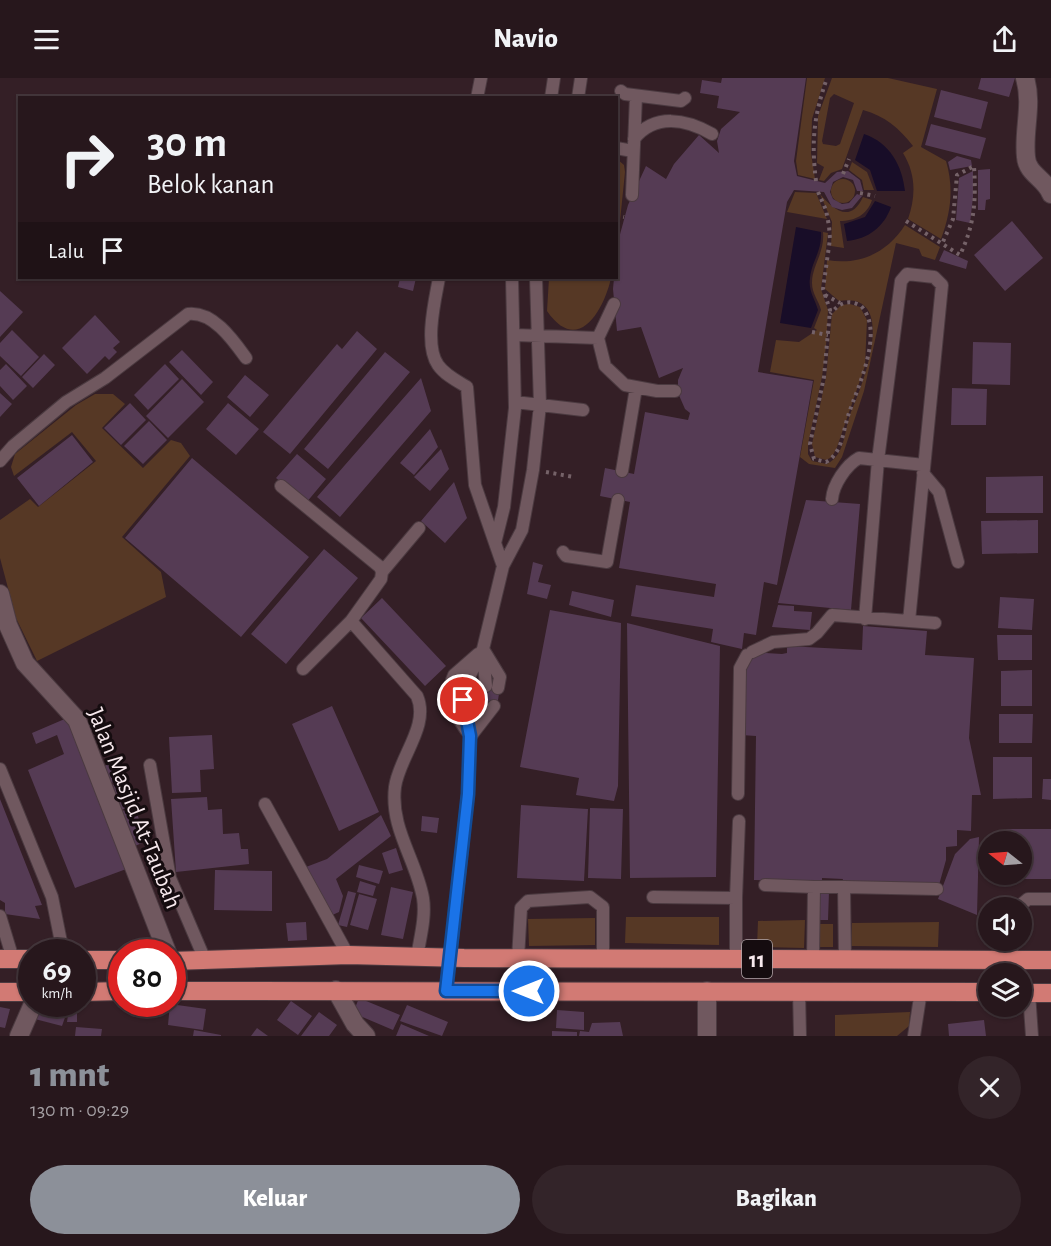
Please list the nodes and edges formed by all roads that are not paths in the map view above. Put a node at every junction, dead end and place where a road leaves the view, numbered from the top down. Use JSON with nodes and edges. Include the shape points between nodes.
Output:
{"nodes":[{"id":1,"x":481,"y":78,"type":"edge"},
{"id":2,"x":555,"y":78,"type":"edge"},
{"id":3,"x":581,"y":78,"type":"edge"},
{"id":4,"x":1024,"y":80,"type":"edge"},
{"id":5,"x":621,"y":91,"type":"dead end"},
{"id":6,"x":477,"y":96,"type":"edge"},
{"id":7,"x":551,"y":96,"type":"edge"},
{"id":8,"x":578,"y":96,"type":"edge"},
{"id":9,"x":636,"y":96,"type":"junction"},
{"id":10,"x":686,"y":98,"type":"dead end"},
{"id":11,"x":712,"y":134,"type":"dead end"},
{"id":12,"x":633,"y":145,"type":"junction"},
{"id":13,"x":618,"y":148,"type":"edge"},
{"id":14,"x":1050,"y":186,"type":"edge"},
{"id":15,"x":632,"y":195,"type":"dead end"},
{"id":16,"x":439,"y":279,"type":"edge"},
{"id":17,"x":512,"y":279,"type":"edge"},
{"id":18,"x":536,"y":279,"type":"edge"},
{"id":19,"x":614,"y":304,"type":"dead end"},
{"id":20,"x":516,"y":335,"type":"junction"},
{"id":21,"x":537,"y":336,"type":"junction"},
{"id":22,"x":598,"y":338,"type":"junction"},
{"id":23,"x":246,"y":358,"type":"dead end"},
{"id":24,"x":636,"y":388,"type":"junction"},
{"id":25,"x":675,"y":391,"type":"dead end"},
{"id":26,"x":515,"y":402,"type":"junction"},
{"id":27,"x":540,"y":405,"type":"junction"},
{"id":28,"x":583,"y":410,"type":"dead end"},
{"id":29,"x":878,"y":460,"type":"junction"},
{"id":30,"x":0,"y":462,"type":"edge"},
{"id":31,"x":924,"y":469,"type":"junction"},
{"id":32,"x":622,"y":471,"type":"dead end"},
{"id":33,"x":281,"y":486,"type":"dead end"},
{"id":34,"x":831,"y":499,"type":"dead end"},
{"id":35,"x":618,"y":500,"type":"dead end"},
{"id":36,"x":419,"y":528,"type":"dead end"},
{"id":37,"x":495,"y":543,"type":"junction"},
{"id":38,"x":563,"y":552,"type":"dead end"},
{"id":39,"x":958,"y":562,"type":"dead end"},
{"id":40,"x":503,"y":566,"type":"junction"},
{"id":41,"x":381,"y":572,"type":"junction"},
{"id":42,"x":0,"y":594,"type":"edge"},
{"id":43,"x":865,"y":619,"type":"junction"},
{"id":44,"x":351,"y":621,"type":"junction"},
{"id":45,"x":909,"y":621,"type":"junction"},
{"id":46,"x":935,"y":622,"type":"dead end"},
{"id":47,"x":483,"y":649,"type":"junction"},
{"id":48,"x":303,"y":669,"type":"dead end"},
{"id":49,"x":452,"y":680,"type":"dead end"},
{"id":50,"x":466,"y":682,"type":"dead end"},
{"id":51,"x":492,"y":687,"type":"dead end"},
{"id":52,"x":449,"y":698,"type":"dead end"},
{"id":53,"x":463,"y":700,"type":"dead end"},
{"id":54,"x":488,"y":705,"type":"dead end"},
{"id":55,"x":470,"y":736,"type":"junction"},
{"id":56,"x":150,"y":765,"type":"dead end"},
{"id":57,"x":0,"y":769,"type":"edge"},
{"id":58,"x":738,"y":794,"type":"dead end"},
{"id":59,"x":265,"y":804,"type":"dead end"},
{"id":60,"x":739,"y":821,"type":"dead end"},
{"id":61,"x":765,"y":885,"type":"dead end"},
{"id":62,"x":814,"y":887,"type":"junction"},
{"id":63,"x":844,"y":887,"type":"junction"},
{"id":64,"x":937,"y":889,"type":"dead end"},
{"id":65,"x":653,"y":897,"type":"dead end"},
{"id":66,"x":735,"y":898,"type":"junction"},
{"id":67,"x":1051,"y":898,"type":"edge"},
{"id":68,"x":1032,"y":899,"type":"edge"},
{"id":69,"x":0,"y":916,"type":"edge"},
{"id":70,"x":60,"y":939,"type":"edge"},
{"id":71,"x":163,"y":939,"type":"edge"},
{"id":72,"x":1011,"y":951,"type":"edge"},
{"id":73,"x":348,"y":955,"type":"junction"},
{"id":74,"x":417,"y":957,"type":"junction"},
{"id":75,"x":450,"y":958,"type":"junction"},
{"id":76,"x":518,"y":958,"type":"junction"},
{"id":77,"x":603,"y":958,"type":"junction"},
{"id":78,"x":736,"y":958,"type":"junction"},
{"id":79,"x":6,"y":959,"type":"edge"},
{"id":80,"x":813,"y":959,"type":"junction"},
{"id":81,"x":205,"y":960,"type":"junction"},
{"id":82,"x":845,"y":960,"type":"junction"},
{"id":83,"x":1011,"y":960,"type":"junction"},
{"id":84,"x":1051,"y":960,"type":"edge"},
{"id":85,"x":186,"y":961,"type":"edge"},
{"id":86,"x":336,"y":990,"type":"junction"},
{"id":87,"x":186,"y":991,"type":"edge"},
{"id":88,"x":446,"y":991,"type":"junction"},
{"id":89,"x":707,"y":991,"type":"junction"},
{"id":90,"x":799,"y":991,"type":"junction"},
{"id":91,"x":921,"y":991,"type":"junction"},
{"id":92,"x":0,"y":992,"type":"edge"},
{"id":93,"x":18,"y":992,"type":"edge"},
{"id":94,"x":978,"y":992,"type":"edge"},
{"id":95,"x":1032,"y":993,"type":"edge"},
{"id":96,"x":1051,"y":993,"type":"edge"},
{"id":97,"x":27,"y":1017,"type":"edge"},
{"id":98,"x":1029,"y":1017,"type":"edge"},
{"id":99,"x":19,"y":1036,"type":"edge"},
{"id":100,"x":366,"y":1036,"type":"edge"},
{"id":101,"x":707,"y":1036,"type":"edge"},
{"id":102,"x":800,"y":1036,"type":"edge"},
{"id":103,"x":914,"y":1036,"type":"edge"},
{"id":104,"x":1032,"y":1036,"type":"edge"}],
"edges":[{"from":1,"to":6,"type":"lane"},
{"from":2,"to":7,"type":"lane"},
{"from":3,"to":8,"type":"lane"},
{"from":4,"to":14,"type":"street","via":[[1029,107],[1026,158],[1029,167]]},
{"from":5,"to":9,"type":"lane"},
{"from":9,"to":10,"type":"lane","via":[[681,101]]},
{"from":9,"to":12,"type":"lane"},
{"from":11,"to":12,"type":"lane","via":[[675,120],[650,125]]},
{"from":12,"to":13,"type":"lane"},
{"from":12,"to":15,"type":"lane"},
{"from":16,"to":37,"type":"lane","via":[[432,314],[433,350],[436,363],[467,387],[475,485]]},
{"from":17,"to":20,"type":"lane"},
{"from":18,"to":21,"type":"lane"},
{"from":19,"to":22,"type":"lane"},
{"from":20,"to":21,"type":"lane"},
{"from":20,"to":26,"type":"lane"},
{"from":21,"to":22,"type":"lane"},
{"from":21,"to":27,"type":"lane"},
{"from":22,"to":24,"type":"lane","via":[[605,366],[616,379]]},
{"from":23,"to":30,"type":"lane","via":[[220,327],[199,314],[188,314],[105,378],[66,402],[13,446]]},
{"from":24,"to":25,"type":"lane"},
{"from":24,"to":32,"type":"lane"},
{"from":26,"to":27,"type":"lane"},
{"from":26,"to":37,"type":"lane","via":[[504,507]]},
{"from":27,"to":28,"type":"lane"},
{"from":27,"to":40,"type":"lane","via":[[522,530]]},
{"from":29,"to":31,"type":"lane"},
{"from":29,"to":31,"type":"lane","via":[[901,281],[907,274],[934,277],[942,285]]},
{"from":29,"to":34,"type":"lane","via":[[854,461]]},
{"from":29,"to":43,"type":"lane"},
{"from":31,"to":39,"type":"lane","via":[[939,492]]},
{"from":31,"to":45,"type":"lane"},
{"from":33,"to":41,"type":"lane","via":[[380,567]]},
{"from":35,"to":38,"type":"lane","via":[[607,562],[566,556]]},
{"from":36,"to":41,"type":"lane"},
{"from":37,"to":40,"type":"lane"},
{"from":40,"to":47,"type":"lane"},
{"from":41,"to":44,"type":"lane","via":[[381,579]]},
{"from":42,"to":71,"type":"street","name":"Jalan Masjid At-Taubah","via":[[8,625],[25,663],[77,720]]},
{"from":43,"to":45,"type":"lane"},
{"from":43,"to":58,"type":"lane","via":[[832,615],[809,639],[773,642],[749,653],[740,668]]},
{"from":44,"to":48,"type":"lane"},
{"from":44,"to":74,"type":"lane","via":[[421,704],[417,730],[401,761],[394,807],[400,837],[423,896]]},
{"from":45,"to":46,"type":"lane"},
{"from":47,"to":49,"type":"lane"},
{"from":47,"to":50,"type":"lane"},
{"from":47,"to":51,"type":"lane"},
{"from":52,"to":55,"type":"lane","via":[[448,703]]},
{"from":53,"to":55,"type":"lane"},
{"from":54,"to":55,"type":"lane"},
{"from":55,"to":75,"type":"lane","via":[[468,794]]},
{"from":56,"to":81,"type":"lane","via":[[170,878]]},
{"from":57,"to":70,"type":"lane","via":[[52,897]]},
{"from":59,"to":73,"type":"lane"},
{"from":60,"to":66,"type":"lane"},
{"from":61,"to":62,"type":"lane"},
{"from":62,"to":63,"type":"lane"},
{"from":62,"to":80,"type":"lane"},
{"from":63,"to":64,"type":"lane"},
{"from":63,"to":82,"type":"lane"},
{"from":65,"to":66,"type":"lane"},
{"from":66,"to":78,"type":"lane"},
{"from":67,"to":68,"type":"lane"},
{"from":69,"to":79,"type":"lane"},
{"from":72,"to":83,"type":"lane"},
{"from":73,"to":74,"type":"highway","number":"11"},
{"from":73,"to":81,"type":"highway","number":"11"},
{"from":74,"to":75,"type":"highway","number":"11"},
{"from":75,"to":76,"type":"highway","number":"11"},
{"from":75,"to":88,"type":"highway"},
{"from":76,"to":77,"type":"highway","number":"11"},
{"from":76,"to":77,"type":"lane","via":[[521,908],[528,901],[590,897],[603,907]]},
{"from":77,"to":78,"type":"highway","number":"11"},
{"from":78,"to":80,"type":"highway","number":"11"},
{"from":80,"to":82,"type":"highway","number":"11"},
{"from":81,"to":85,"type":"highway","number":"11"},
{"from":82,"to":83,"type":"highway","number":"11"},
{"from":83,"to":84,"type":"highway","number":"11"},
{"from":86,"to":87,"type":"highway","number":"11"},
{"from":86,"to":88,"type":"highway","number":"11"},
{"from":86,"to":100,"type":"street"},
{"from":88,"to":89,"type":"highway","number":"11"},
{"from":89,"to":90,"type":"highway","number":"11"},
{"from":89,"to":101,"type":"street"},
{"from":90,"to":91,"type":"highway","number":"11"},
{"from":90,"to":102,"type":"lane"},
{"from":91,"to":94,"type":"highway","number":"11"},
{"from":91,"to":103,"type":"lane"},
{"from":92,"to":93,"type":"highway"},
{"from":95,"to":96,"type":"highway"},
{"from":97,"to":99,"type":"street"},
{"from":98,"to":104,"type":"lane"}]}
